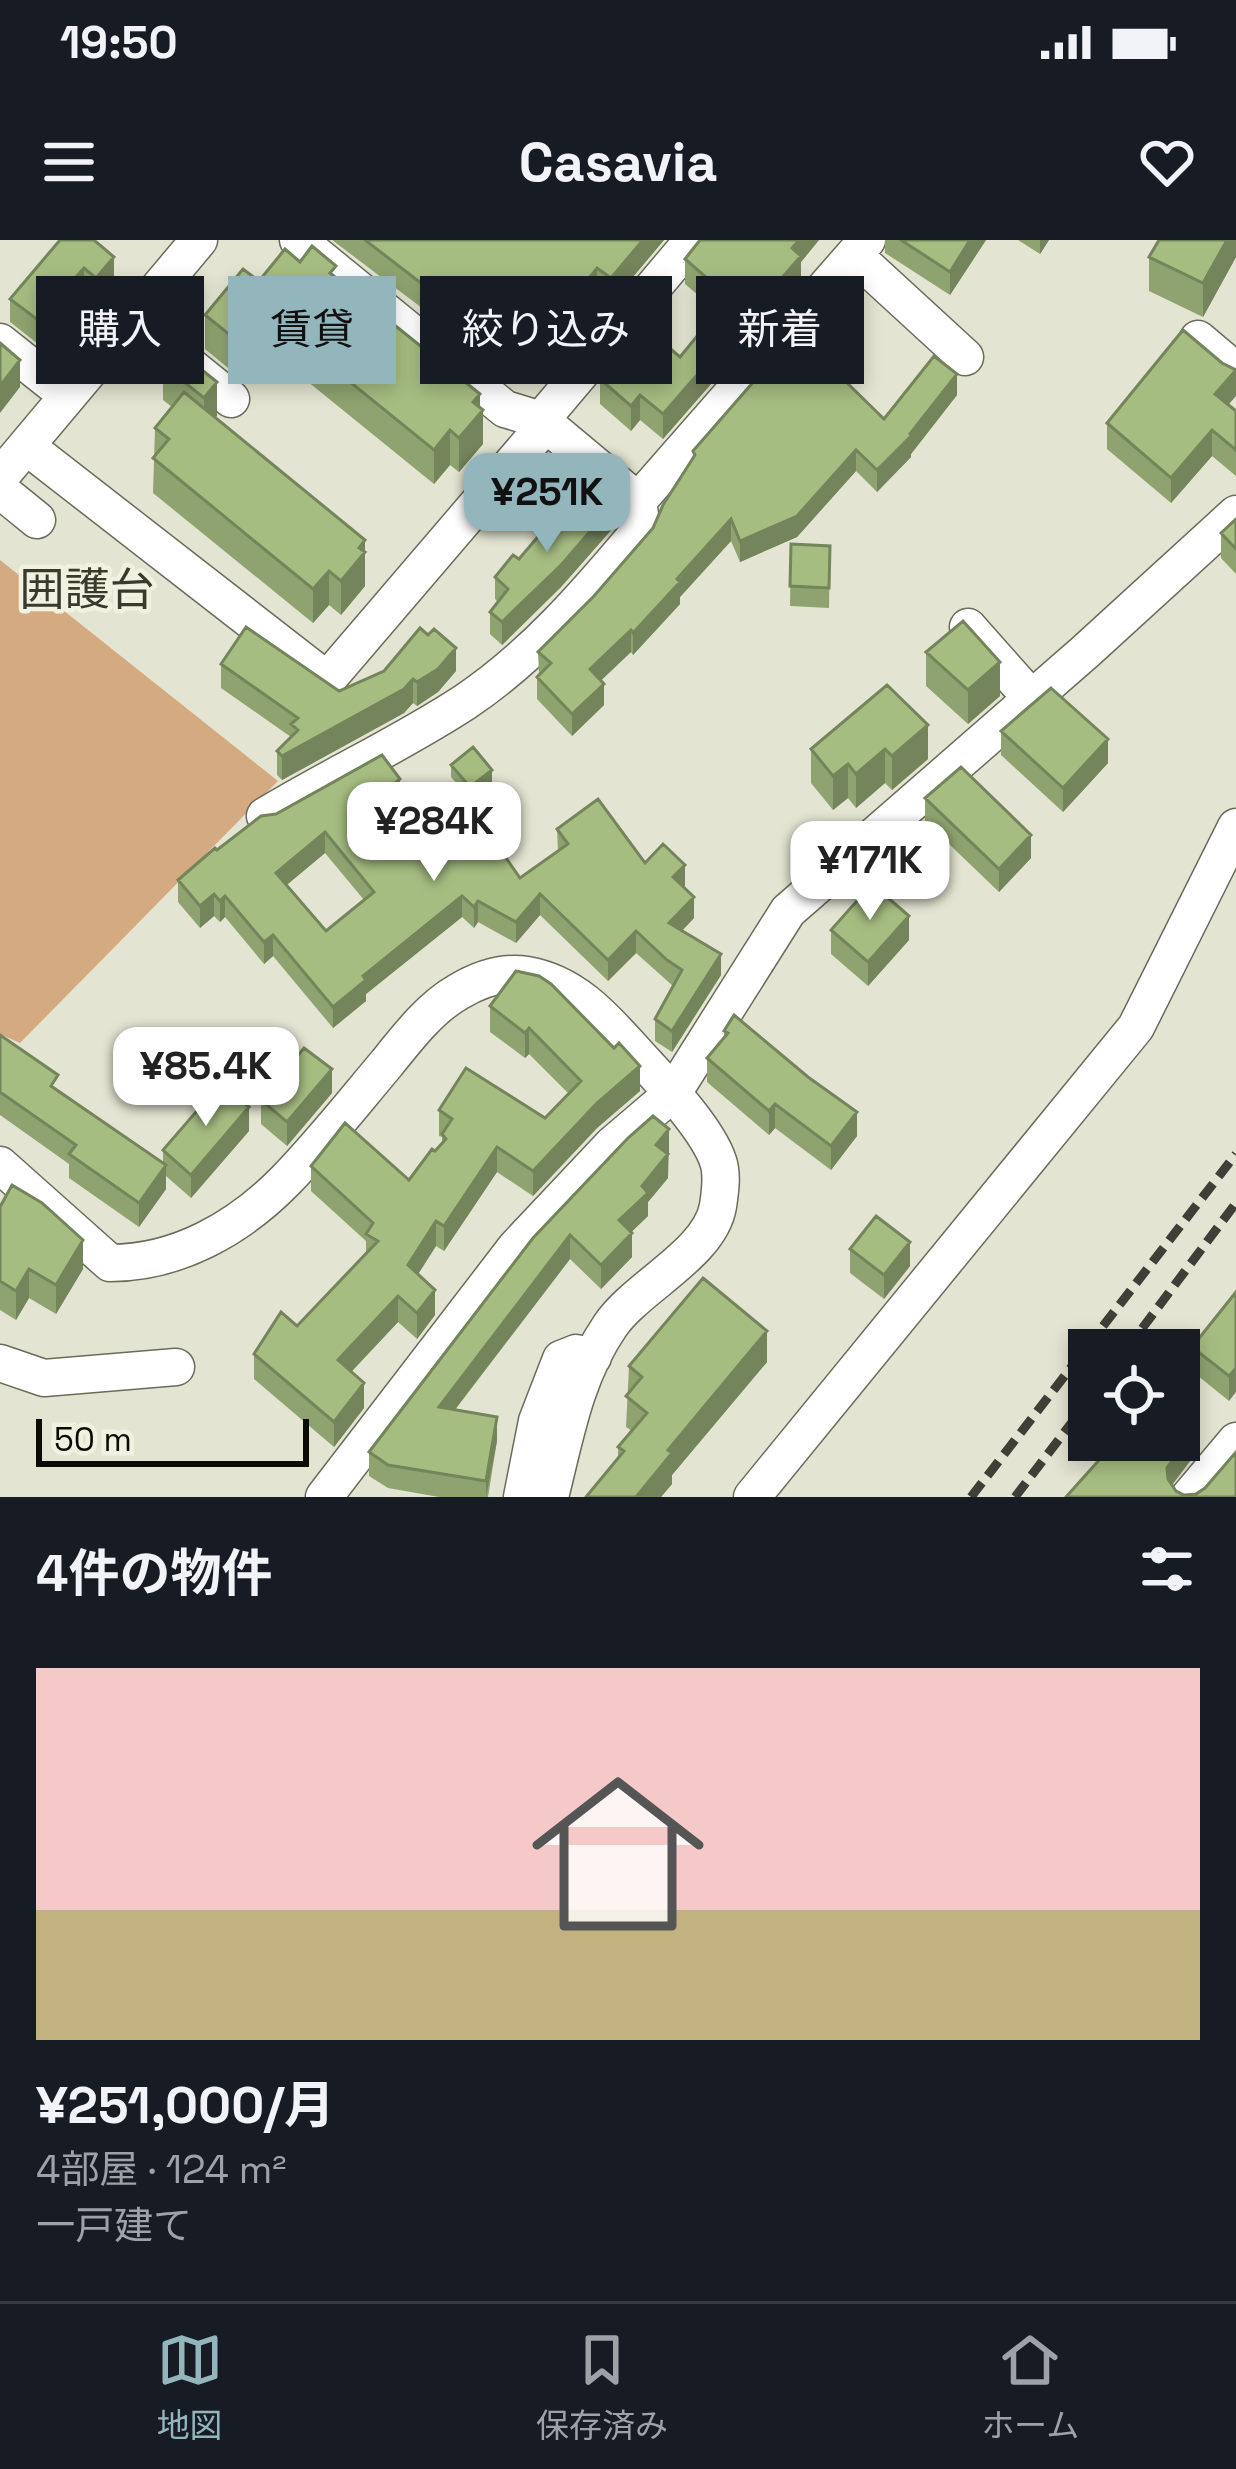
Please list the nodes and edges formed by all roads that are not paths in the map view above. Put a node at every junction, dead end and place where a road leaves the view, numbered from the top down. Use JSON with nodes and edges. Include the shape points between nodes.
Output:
{"nodes":[{"id":1,"x":199,"y":240,"type":"edge"},
{"id":2,"x":298,"y":240,"type":"edge"},
{"id":3,"x":693,"y":240,"type":"edge"},
{"id":4,"x":861,"y":248,"type":"edge"},
{"id":5,"x":168,"y":276,"type":"edge"},
{"id":6,"x":1198,"y":339,"type":"edge"},
{"id":7,"x":0,"y":342,"type":"edge"},
{"id":8,"x":964,"y":357,"type":"dead end"},
{"id":9,"x":1236,"y":370,"type":"edge"},
{"id":10,"x":204,"y":377,"type":"edge"},
{"id":11,"x":79,"y":384,"type":"edge"},
{"id":12,"x":68,"y":397,"type":"junction"},
{"id":13,"x":231,"y":399,"type":"dead end"},
{"id":14,"x":543,"y":422,"type":"junction"},
{"id":15,"x":26,"y":446,"type":"junction"},
{"id":16,"x":0,"y":477,"type":"edge"},
{"id":17,"x":0,"y":490,"type":"edge"},
{"id":18,"x":638,"y":501,"type":"junction"},
{"id":19,"x":1236,"y":514,"type":"edge"},
{"id":20,"x":37,"y":520,"type":"dead end"},
{"id":21,"x":966,"y":624,"type":"edge"},
{"id":22,"x":1032,"y":699,"type":"junction"},
{"id":23,"x":265,"y":816,"type":"edge"},
{"id":24,"x":1236,"y":827,"type":"edge"},
{"id":25,"x":673,"y":1093,"type":"junction"},
{"id":26,"x":0,"y":1165,"type":"edge"},
{"id":27,"x":592,"y":1357,"type":"junction"},
{"id":28,"x":0,"y":1363,"type":"edge"},
{"id":29,"x":176,"y":1367,"type":"dead end"},
{"id":30,"x":1236,"y":1441,"type":"edge"},
{"id":31,"x":324,"y":1497,"type":"edge"},
{"id":32,"x":522,"y":1497,"type":"edge"},
{"id":33,"x":550,"y":1497,"type":"edge"},
{"id":34,"x":752,"y":1497,"type":"edge"},
{"id":35,"x":1190,"y":1497,"type":"edge"}],
"edges":[{"from":1,"to":5,"type":"street"},
{"from":2,"to":14,"type":"street","via":[[505,409]]},
{"from":3,"to":14,"type":"street"},
{"from":4,"to":8,"type":"street"},
{"from":4,"to":18,"type":"street"},
{"from":6,"to":9,"type":"street"},
{"from":7,"to":12,"type":"street"},
{"from":10,"to":13,"type":"street"},
{"from":11,"to":12,"type":"street"},
{"from":12,"to":15,"type":"street"},
{"from":14,"to":15,"type":"street","via":[[327,680]]},
{"from":14,"to":18,"type":"street"},
{"from":15,"to":16,"type":"street"},
{"from":17,"to":20,"type":"street"},
{"from":18,"to":23,"type":"street","via":[[636,535],[512,667],[422,730]]},
{"from":19,"to":22,"type":"street"},
{"from":21,"to":22,"type":"street"},
{"from":22,"to":25,"type":"street","via":[[788,911]]},
{"from":24,"to":34,"type":"street","via":[[1136,1028]]},
{"from":25,"to":26,"type":"street","via":[[589,1002],[526,974],[490,976],[454,994],[410,1035],[284,1182],[198,1245],[142,1263],[110,1263]]},
{"from":25,"to":27,"type":"street","via":[[717,1159],[717,1213],[700,1241],[612,1322]]},
{"from":25,"to":31,"type":"street","via":[[516,1247]]},
{"from":27,"to":32,"type":"street","via":[[561,1359],[537,1421]]},
{"from":27,"to":33,"type":"street"},
{"from":28,"to":29,"type":"street","via":[[44,1378]]},
{"from":30,"to":35,"type":"street"}]}
